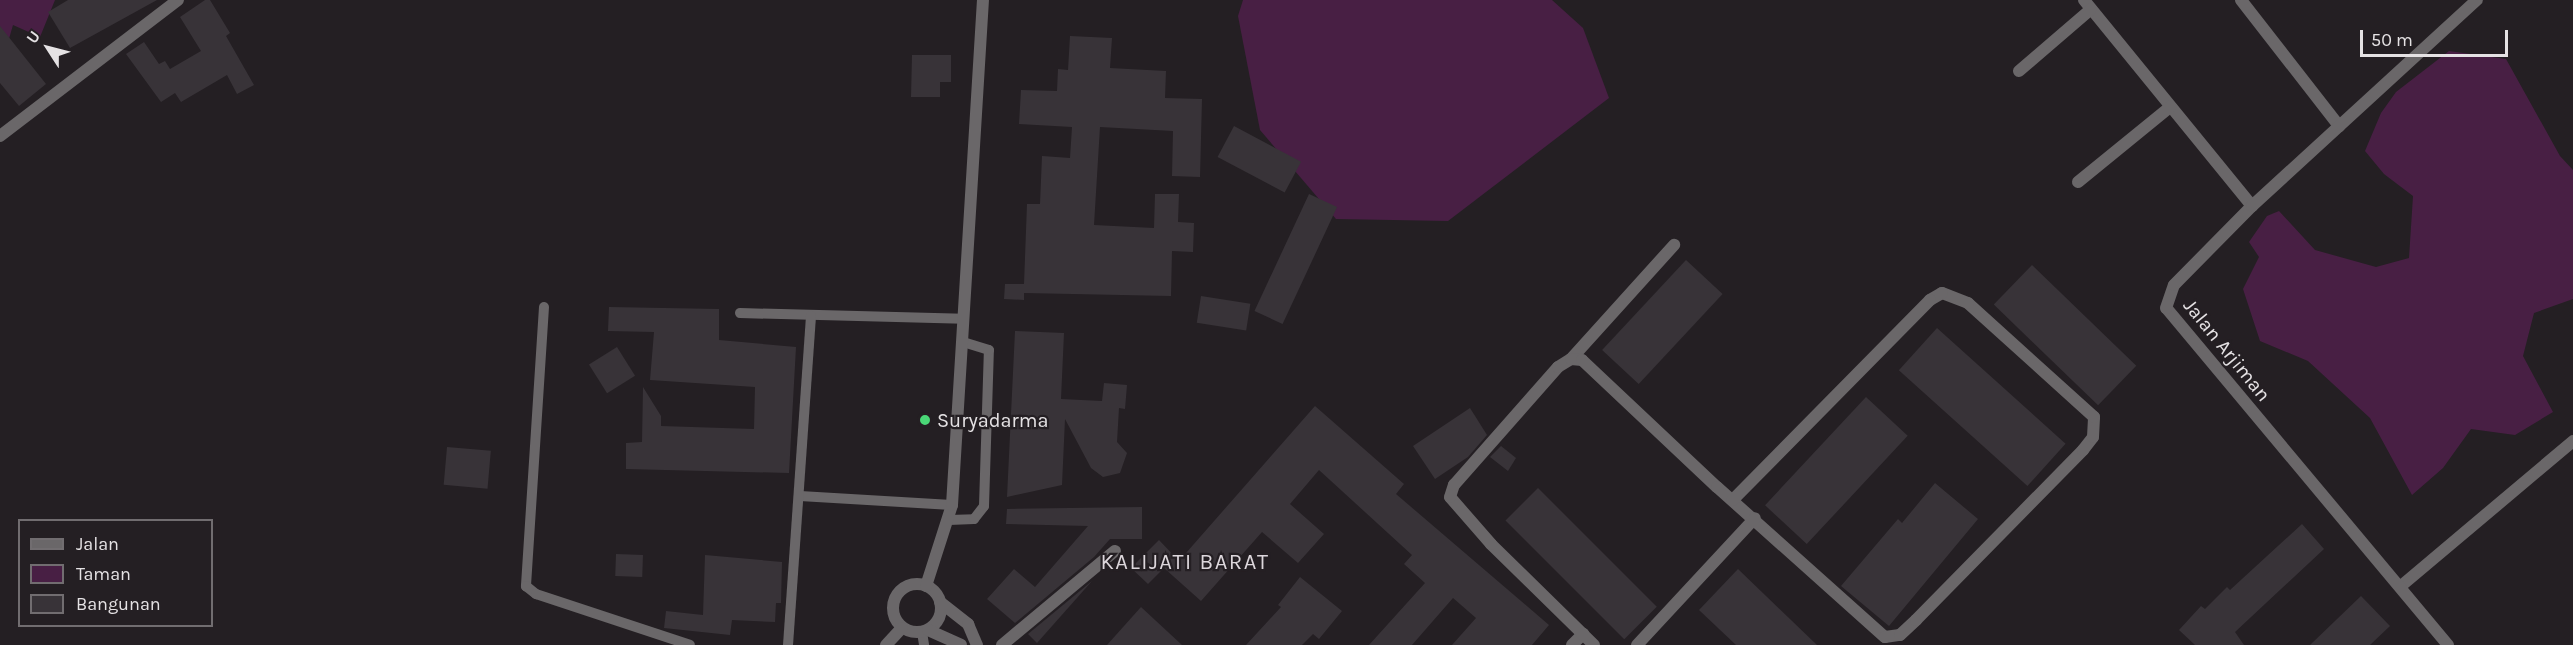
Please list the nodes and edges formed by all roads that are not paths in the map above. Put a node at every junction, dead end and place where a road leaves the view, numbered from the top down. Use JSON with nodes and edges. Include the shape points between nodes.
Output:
{"nodes":[{"id":1,"x":178,"y":0,"type":"edge"},
{"id":2,"x":983,"y":0,"type":"edge"},
{"id":3,"x":2241,"y":0,"type":"edge"},
{"id":4,"x":2477,"y":0,"type":"edge"},
{"id":5,"x":2087,"y":5,"type":"edge"},
{"id":6,"x":2019,"y":71,"type":"dead end"},
{"id":7,"x":2170,"y":107,"type":"junction"},
{"id":8,"x":2339,"y":126,"type":"junction"},
{"id":9,"x":0,"y":136,"type":"edge"},
{"id":10,"x":2078,"y":182,"type":"dead end"},
{"id":11,"x":2252,"y":206,"type":"junction"},
{"id":12,"x":1674,"y":245,"type":"dead end"},
{"id":13,"x":544,"y":306,"type":"dead end"},
{"id":14,"x":740,"y":314,"type":"dead end"},
{"id":15,"x":810,"y":316,"type":"junction"},
{"id":16,"x":963,"y":319,"type":"junction"},
{"id":17,"x":962,"y":342,"type":"junction"},
{"id":18,"x":1571,"y":359,"type":"junction"},
{"id":19,"x":2573,"y":441,"type":"edge"},
{"id":20,"x":800,"y":496,"type":"junction"},
{"id":21,"x":1733,"y":500,"type":"junction"},
{"id":22,"x":952,"y":505,"type":"junction"},
{"id":23,"x":1755,"y":518,"type":"junction"},
{"id":24,"x":949,"y":520,"type":"junction"},
{"id":25,"x":1115,"y":551,"type":"dead end"},
{"id":26,"x":926,"y":586,"type":"junction"},
{"id":27,"x":2401,"y":586,"type":"junction"},
{"id":28,"x":940,"y":602,"type":"junction"},
{"id":29,"x":902,"y":628,"type":"junction"},
{"id":30,"x":925,"y":631,"type":"junction"},
{"id":31,"x":1583,"y":634,"type":"junction"},
{"id":32,"x":690,"y":645,"type":"edge"},
{"id":33,"x":788,"y":645,"type":"edge"},
{"id":34,"x":886,"y":645,"type":"edge"},
{"id":35,"x":924,"y":645,"type":"edge"},
{"id":36,"x":961,"y":645,"type":"edge"},
{"id":37,"x":977,"y":645,"type":"edge"},
{"id":38,"x":1002,"y":645,"type":"edge"},
{"id":39,"x":1572,"y":645,"type":"edge"},
{"id":40,"x":1594,"y":645,"type":"edge"},
{"id":41,"x":1637,"y":645,"type":"edge"},
{"id":42,"x":2448,"y":645,"type":"edge"}],
"edges":[{"from":1,"to":9,"type":"street"},
{"from":2,"to":16,"type":"street"},
{"from":3,"to":8,"type":"street"},
{"from":4,"to":8,"type":"street","name":"Jalan Arjiman"},
{"from":5,"to":6,"type":"street"},
{"from":5,"to":7,"type":"street"},
{"from":7,"to":10,"type":"street"},
{"from":7,"to":11,"type":"street"},
{"from":8,"to":11,"type":"street","name":"Jalan Arjiman"},
{"from":11,"to":27,"type":"street","name":"Jalan Arjiman","via":[[2174,285],[2166,308]]},
{"from":12,"to":18,"type":"street"},
{"from":13,"to":32,"type":"lane","via":[[526,586],[536,594]]},
{"from":14,"to":15,"type":"lane"},
{"from":15,"to":16,"type":"lane"},
{"from":15,"to":20,"type":"lane"},
{"from":16,"to":17,"type":"street"},
{"from":17,"to":22,"type":"street"},
{"from":17,"to":24,"type":"lane","via":[[989,350],[984,506],[974,519]]},
{"from":18,"to":21,"type":"street","via":[[1582,360]]},
{"from":18,"to":31,"type":"street","via":[[1558,367],[1460,478],[1450,497],[1491,544]]},
{"from":19,"to":27,"type":"street"},
{"from":20,"to":22,"type":"lane"},
{"from":20,"to":33,"type":"lane"},
{"from":21,"to":23,"type":"street"},
{"from":21,"to":23,"type":"street","via":[[1929,300],[1942,293],[1968,303],[2094,417],[2093,437],[2083,450],[1900,635],[1886,637],[1873,629]]},
{"from":22,"to":24,"type":"street"},
{"from":23,"to":41,"type":"street"},
{"from":24,"to":26,"type":"street"},
{"from":25,"to":38,"type":"street"},
{"from":26,"to":28,"type":"street"},
{"from":26,"to":29,"type":"street","via":[[909,585],[896,596],[893,613]]},
{"from":27,"to":42,"type":"street","name":"Jalan Arjiman"},
{"from":28,"to":30,"type":"street","via":[[938,621]]},
{"from":28,"to":37,"type":"street","via":[[968,624]]},
{"from":29,"to":30,"type":"street"},
{"from":29,"to":34,"type":"street"},
{"from":30,"to":35,"type":"lane"},
{"from":30,"to":36,"type":"street"},
{"from":31,"to":39,"type":"street"},
{"from":31,"to":40,"type":"street"}]}
